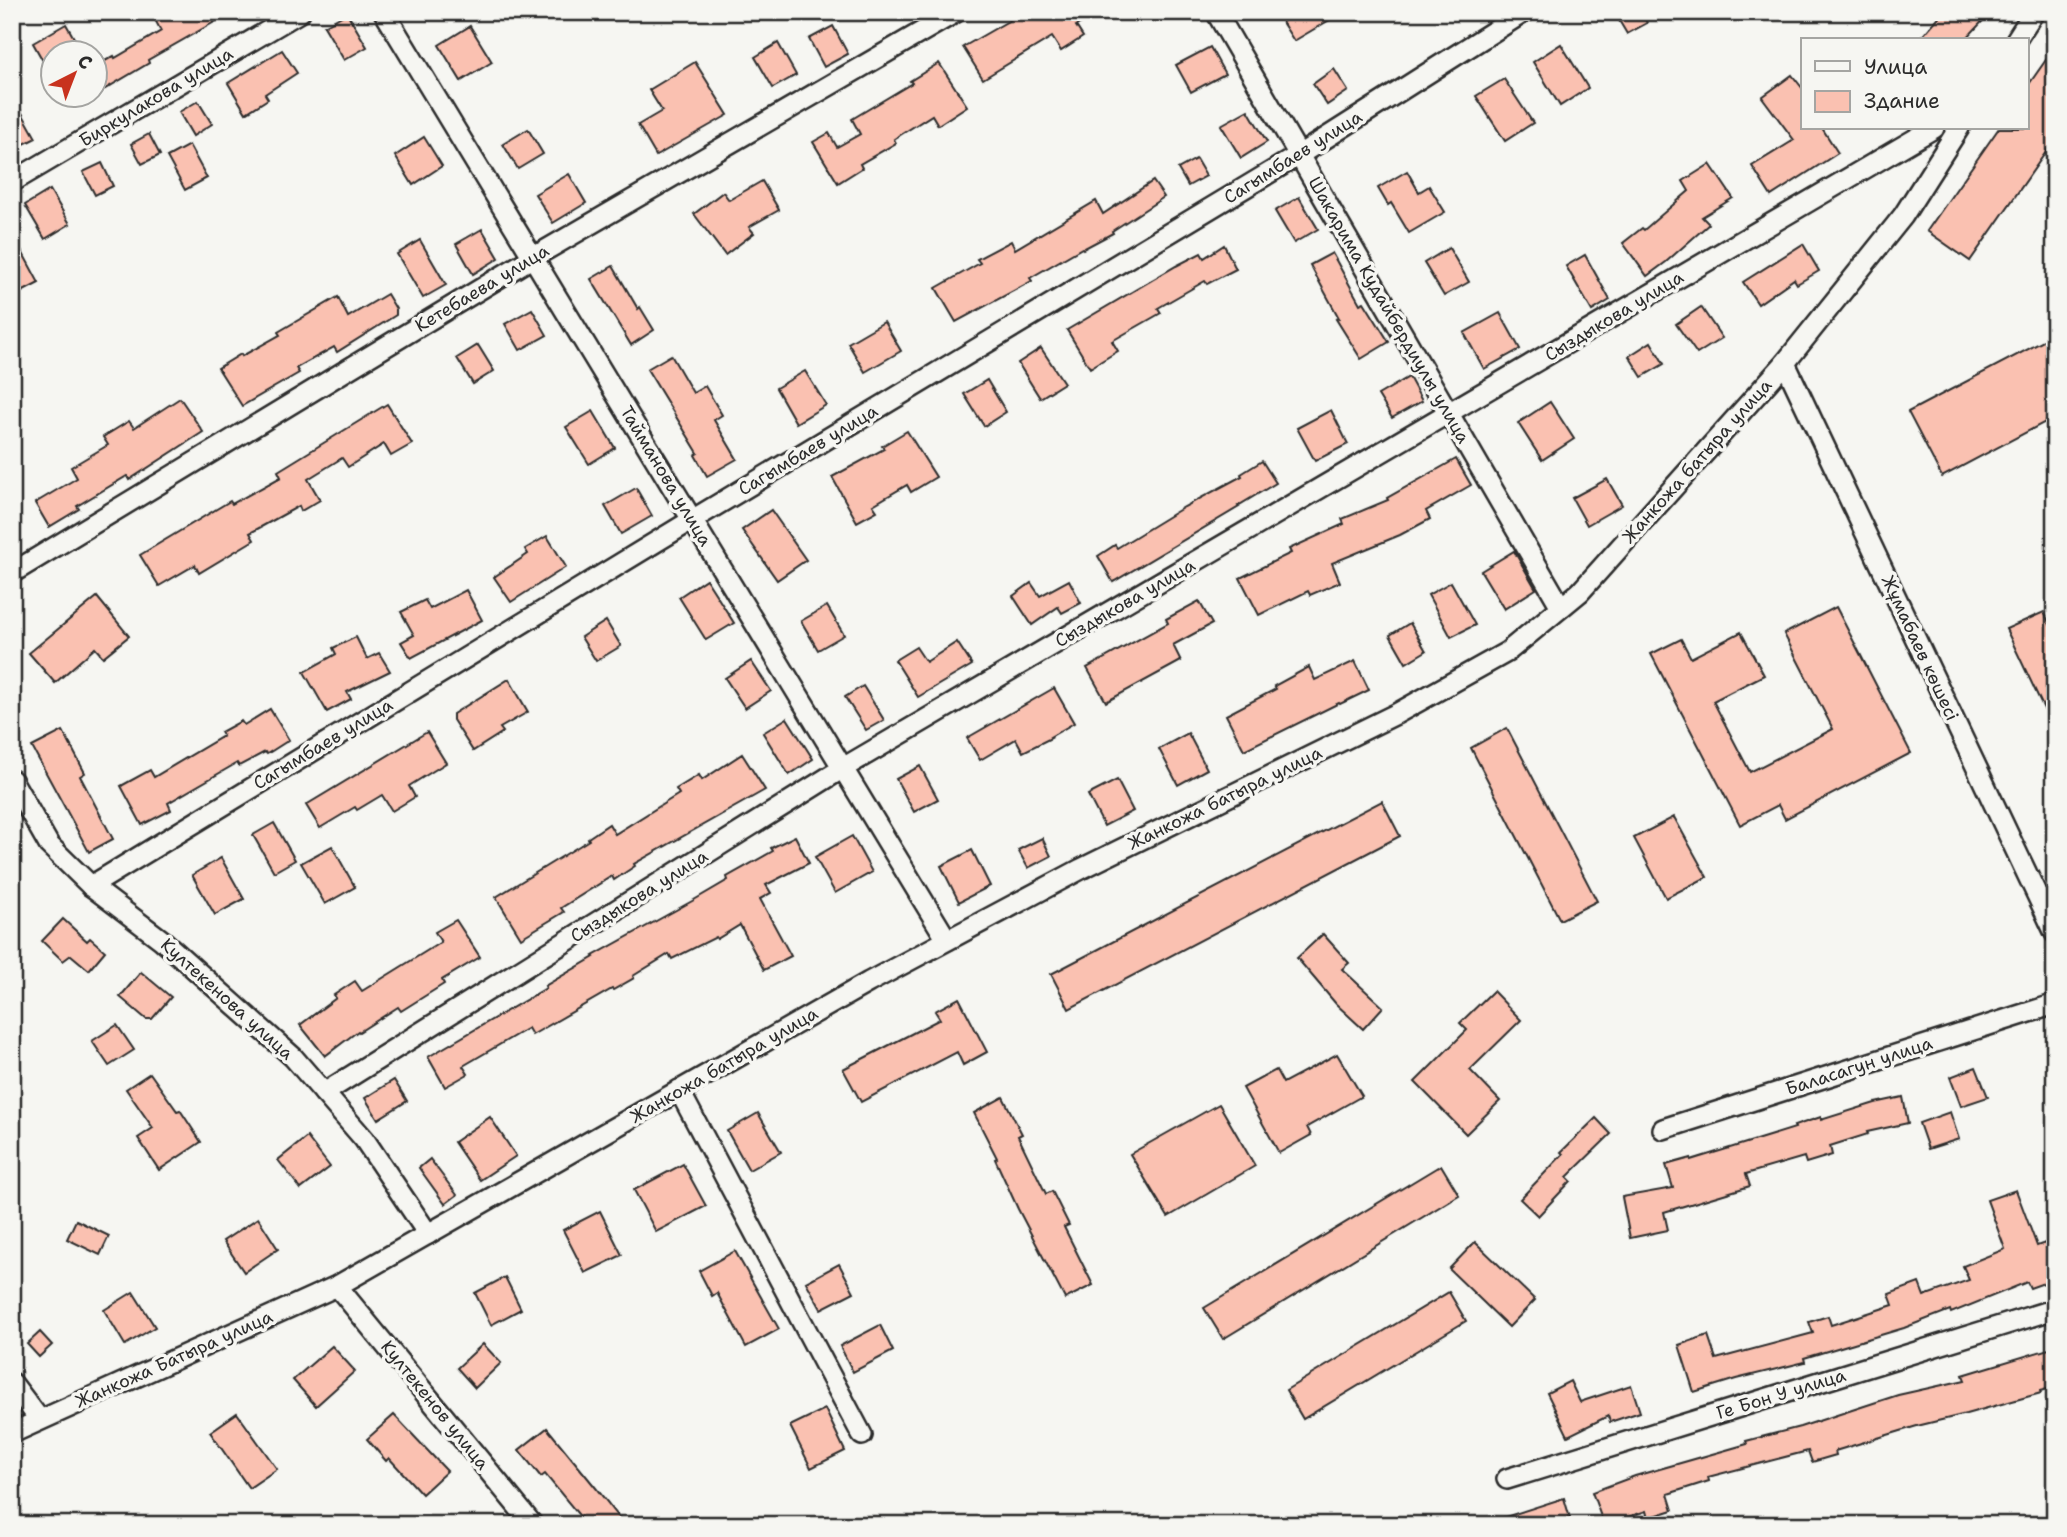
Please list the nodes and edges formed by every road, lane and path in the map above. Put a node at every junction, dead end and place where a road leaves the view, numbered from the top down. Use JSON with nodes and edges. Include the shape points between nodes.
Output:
{"nodes":[{"id":1,"x":300,"y":12,"type":"edge"},
{"id":2,"x":384,"y":12,"type":"edge"},
{"id":3,"x":956,"y":12,"type":"edge"},
{"id":4,"x":1216,"y":12,"type":"edge"},
{"id":5,"x":1524,"y":12,"type":"edge"},
{"id":6,"x":2034,"y":12,"type":"edge"},
{"id":7,"x":2017,"y":38,"type":"edge"},
{"id":8,"x":1931,"y":130,"type":"edge"},
{"id":9,"x":1958,"y":130,"type":"edge"},
{"id":10,"x":1299,"y":155,"type":"junction"},
{"id":11,"x":12,"y":182,"type":"edge"},
{"id":12,"x":533,"y":257,"type":"junction"},
{"id":13,"x":1785,"y":363,"type":"junction"},
{"id":14,"x":1449,"y":413,"type":"junction"},
{"id":15,"x":692,"y":520,"type":"junction"},
{"id":16,"x":12,"y":573,"type":"edge"},
{"id":17,"x":1562,"y":607,"type":"junction"},
{"id":18,"x":843,"y":768,"type":"junction"},
{"id":19,"x":12,"y":779,"type":"edge"},
{"id":20,"x":90,"y":886,"type":"junction"},
{"id":21,"x":2055,"y":933,"type":"edge"},
{"id":22,"x":947,"y":940,"type":"junction"},
{"id":23,"x":2055,"y":1004,"type":"edge"},
{"id":24,"x":679,"y":1090,"type":"junction"},
{"id":25,"x":324,"y":1093,"type":"junction"},
{"id":26,"x":1663,"y":1129,"type":"dead end"},
{"id":27,"x":428,"y":1234,"type":"junction"},
{"id":28,"x":337,"y":1286,"type":"junction"},
{"id":29,"x":2055,"y":1308,"type":"edge"},
{"id":30,"x":12,"y":1383,"type":"edge"},
{"id":31,"x":40,"y":1420,"type":"junction"},
{"id":32,"x":12,"y":1433,"type":"edge"},
{"id":33,"x":862,"y":1435,"type":"dead end"},
{"id":34,"x":1507,"y":1479,"type":"dead end"},
{"id":35,"x":533,"y":1525,"type":"edge"}],
"edges":[{"from":1,"to":11,"type":"street","name":"Биркулакова улица"},
{"from":2,"to":12,"type":"street","name":"Тайманова улица"},
{"from":3,"to":12,"type":"street","name":"Кетебаева улица"},
{"from":4,"to":10,"type":"street","name":"Шакарима Кудайбердиулы улица"},
{"from":5,"to":10,"type":"street","name":"Сагымбаев улица"},
{"from":6,"to":7,"type":"street"},
{"from":8,"to":14,"type":"street","name":"Сыздыкова улица"},
{"from":9,"to":13,"type":"street","name":"Жанкожа батыра улица","via":[[1903,216]]},
{"from":10,"to":14,"type":"street","name":"Шакарима Кудайбердиулы улица"},
{"from":10,"to":15,"type":"street","name":"Сагымбаев улица"},
{"from":12,"to":15,"type":"street","name":"Тайманова улица"},
{"from":12,"to":16,"type":"street","name":"Кетебаева улица"},
{"from":13,"to":17,"type":"street","name":"Жанкожа батыра улица"},
{"from":13,"to":21,"type":"street","name":"Жұмабаев көшесі"},
{"from":14,"to":17,"type":"street","name":"Шакарима Кудайбердиулы улица"},
{"from":14,"to":18,"type":"street","name":"Сыздыкова улица"},
{"from":15,"to":18,"type":"street","name":"Тайманова улица"},
{"from":15,"to":20,"type":"street","name":"Сагымбаев улица"},
{"from":17,"to":22,"type":"street","name":"Жанкожа батыра улица","via":[[1507,652],[1396,714]]},
{"from":18,"to":22,"type":"street","name":"Тайманова улица"},
{"from":18,"to":25,"type":"street","name":"Сыздыкова улица"},
{"from":19,"to":20,"type":"street","name":"Култекенова улица","via":[[49,845]]},
{"from":20,"to":25,"type":"street","name":"Култекенова улица","via":[[162,940],[293,1057]]},
{"from":22,"to":24,"type":"street","name":"Жанкожа батыра улица"},
{"from":23,"to":26,"type":"street","name":"Баласагун улица"},
{"from":24,"to":27,"type":"street","name":"Жанкожа батыра улица"},
{"from":24,"to":33,"type":"street"},
{"from":25,"to":27,"type":"street","name":"Култекенова улица","via":[[364,1139]]},
{"from":27,"to":28,"type":"street","name":"Жанкожа батыра улица"},
{"from":28,"to":31,"type":"street","name":"Жанкожа Батыра улица"},
{"from":28,"to":35,"type":"street","name":"Култекенов улица"},
{"from":29,"to":34,"type":"street","name":"Ге Бон У улица"},
{"from":30,"to":31,"type":"street"},
{"from":31,"to":32,"type":"street","name":"Жанкожа Батыра улица"}]}
